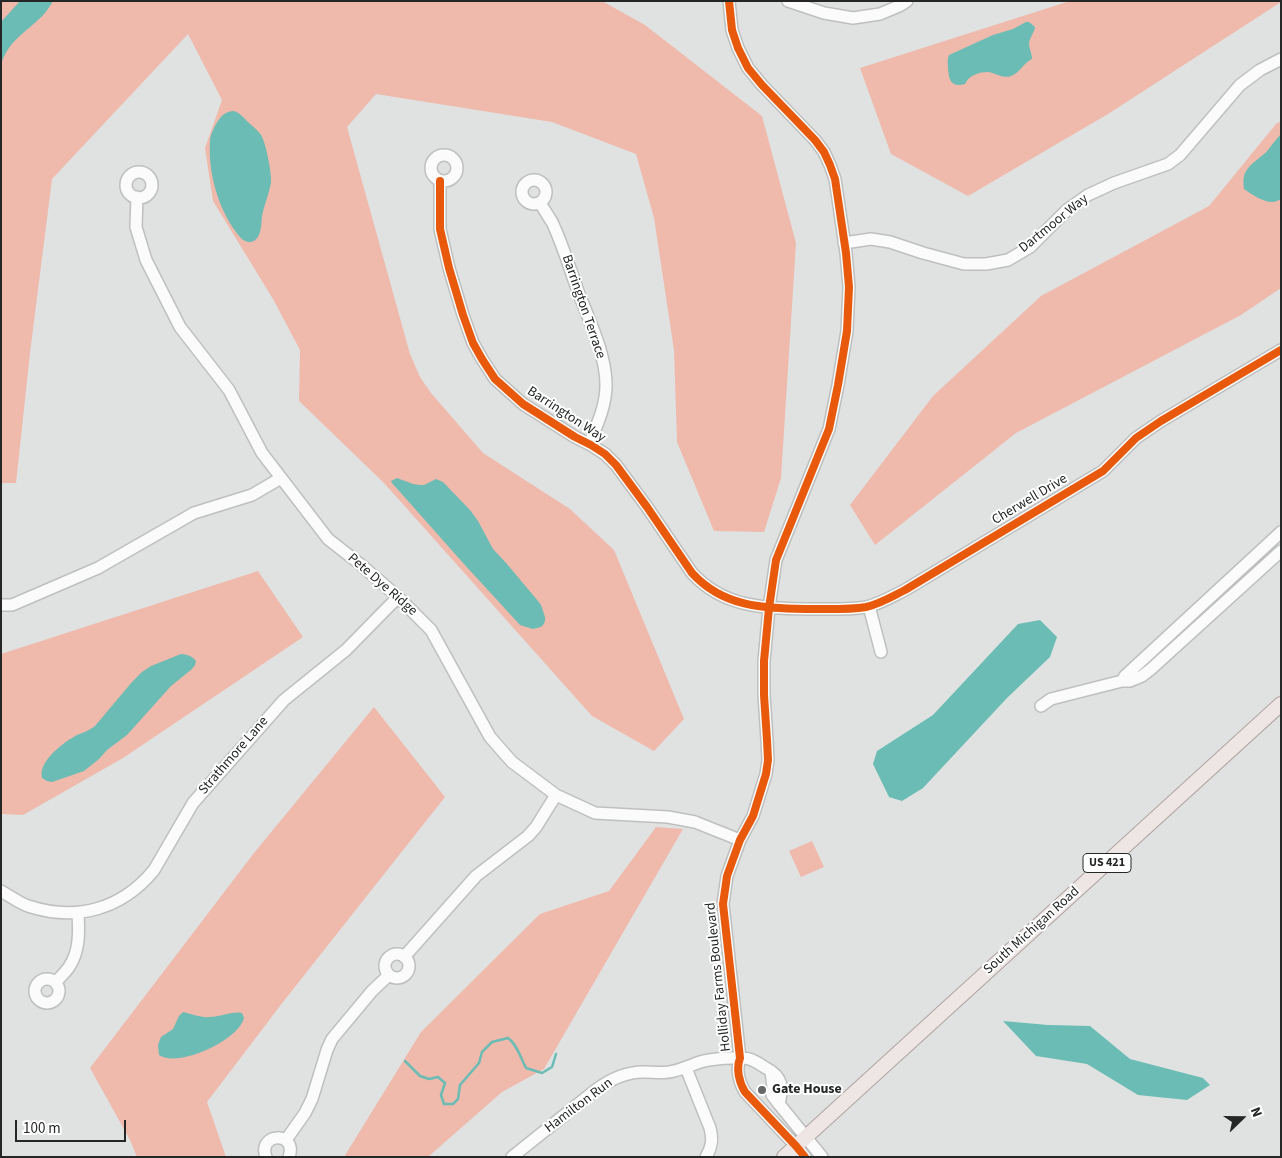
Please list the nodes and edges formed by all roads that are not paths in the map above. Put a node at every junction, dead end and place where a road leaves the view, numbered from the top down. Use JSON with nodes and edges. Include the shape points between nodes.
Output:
{"nodes":[{"id":1,"x":729,"y":1,"type":"edge"},
{"id":2,"x":788,"y":1,"type":"edge"},
{"id":3,"x":908,"y":1,"type":"edge"},
{"id":4,"x":1281,"y":59,"type":"edge"},
{"id":5,"x":440,"y":181,"type":"dead end"},
{"id":6,"x":137,"y":197,"type":"dead end"},
{"id":7,"x":540,"y":203,"type":"dead end"},
{"id":8,"x":844,"y":243,"type":"junction"},
{"id":9,"x":1281,"y":350,"type":"edge"},
{"id":10,"x":589,"y":444,"type":"junction"},
{"id":11,"x":281,"y":478,"type":"junction"},
{"id":12,"x":1281,"y":532,"type":"edge"},
{"id":13,"x":1268,"y":543,"type":"junction"},
{"id":14,"x":1279,"y":553,"type":"edge"},
{"id":15,"x":398,"y":597,"type":"junction"},
{"id":16,"x":1,"y":605,"type":"edge"},
{"id":17,"x":869,"y":606,"type":"junction"},
{"id":18,"x":769,"y":608,"type":"junction"},
{"id":19,"x":1177,"y":626,"type":"junction"},
{"id":20,"x":1188,"y":637,"type":"junction"},
{"id":21,"x":881,"y":652,"type":"dead end"},
{"id":22,"x":1122,"y":682,"type":"junction"},
{"id":23,"x":1281,"y":704,"type":"edge"},
{"id":24,"x":1041,"y":706,"type":"dead end"},
{"id":25,"x":556,"y":795,"type":"junction"},
{"id":26,"x":740,"y":840,"type":"junction"},
{"id":27,"x":1,"y":891,"type":"edge"},
{"id":28,"x":78,"y":913,"type":"junction"},
{"id":29,"x":404,"y":956,"type":"junction"},
{"id":30,"x":389,"y":975,"type":"junction"},
{"id":31,"x":56,"y":982,"type":"dead end"},
{"id":32,"x":740,"y":1058,"type":"junction"},
{"id":33,"x":686,"y":1068,"type":"junction"},
{"id":34,"x":286,"y":1140,"type":"junction"},
{"id":35,"x":801,"y":1141,"type":"junction"},
{"id":36,"x":266,"y":1157,"type":"edge"},
{"id":37,"x":289,"y":1157,"type":"edge"},
{"id":38,"x":512,"y":1157,"type":"edge"},
{"id":39,"x":706,"y":1157,"type":"edge"},
{"id":40,"x":784,"y":1157,"type":"edge"},
{"id":41,"x":805,"y":1157,"type":"edge"},
{"id":42,"x":822,"y":1157,"type":"edge"}],
"edges":[{"from":1,"to":8,"type":"street","name":"Holliday Farms Boulevard","via":[[732,30],[748,68],[824,152],[834,179]]},
{"from":2,"to":3,"type":"street","via":[[852,18],[880,14]]},
{"from":4,"to":8,"type":"street","name":"Dartmoor Way","via":[[1240,85],[1180,155],[1168,164],[1088,195],[1067,210],[1030,247],[1008,260],[964,264],[890,242],[871,239]]},
{"from":5,"to":10,"type":"street","name":"Barrington Way","via":[[440,229],[449,268],[473,343],[482,359],[495,379],[523,404]]},
{"from":6,"to":11,"type":"street","name":"Pete Dye Ridge","via":[[136,227],[146,260],[167,302],[180,327],[229,390],[262,453]]},
{"from":7,"to":10,"type":"street","name":"Barrington Terrace","via":[[563,250],[591,324],[605,373],[604,405]]},
{"from":8,"to":18,"type":"street","name":"Holliday Farms Boulevard","via":[[849,296],[838,386],[829,429],[776,560]]},
{"from":9,"to":17,"type":"street","name":"Cherwell Drive","via":[[1161,421],[1136,438],[1103,470],[905,590]]},
{"from":10,"to":18,"type":"street","name":"Barrington Way","via":[[616,464],[699,581],[725,597]]},
{"from":11,"to":15,"type":"street","name":"Pete Dye Ridge","via":[[328,539]]},
{"from":11,"to":16,"type":"street","via":[[252,495],[194,513],[98,568],[12,605]]},
{"from":12,"to":13,"type":"street"},
{"from":13,"to":14,"type":"street"},
{"from":13,"to":19,"type":"street"},
{"from":14,"to":20,"type":"street"},
{"from":15,"to":25,"type":"street","name":"Pete Dye Ridge","via":[[431,630],[490,736],[512,762]]},
{"from":15,"to":28,"type":"street","name":"Strathmore Lane","via":[[346,650],[284,700],[193,803],[146,880],[111,905]]},
{"from":17,"to":18,"type":"street","name":"Cherwell Drive"},
{"from":17,"to":21,"type":"street"},
{"from":18,"to":26,"type":"street","name":"Holliday Farms Boulevard","via":[[764,661],[767,767],[753,816]]},
{"from":19,"to":20,"type":"street"},
{"from":19,"to":22,"type":"street"},
{"from":20,"to":22,"type":"street","via":[[1146,673]]},
{"from":22,"to":24,"type":"street","via":[[1051,699]]},
{"from":23,"to":35,"type":"main road","name":"South Michigan Road","number":"US 421"},
{"from":25,"to":26,"type":"street","name":"Pete Dye Ridge","via":[[596,813],[668,816],[695,822]]},
{"from":25,"to":29,"type":"street","via":[[528,836],[476,876]]},
{"from":26,"to":32,"type":"street","name":"Holliday Farms Boulevard","via":[[727,876],[724,904]]},
{"from":27,"to":28,"type":"street","name":"Strathmore Lane","via":[[26,905],[55,912]]},
{"from":28,"to":31,"type":"street","via":[[79,942],[75,956]]},
{"from":29,"to":30,"type":"street","via":[[396,954],[386,960],[385,968]]},
{"from":29,"to":30,"type":"street","via":[[409,966],[406,974],[400,978]]},
{"from":30,"to":34,"type":"street","via":[[332,1039],[312,1099]]},
{"from":32,"to":33,"type":"street","name":"Hamilton Run","via":[[702,1061]]},
{"from":32,"to":35,"type":"street","name":"Holliday Farms Boulevard","via":[[739,1076],[745,1092]]},
{"from":32,"to":35,"type":"street","name":"Holliday Farms Boulevard","via":[[756,1062],[779,1078],[782,1088],[779,1104]]},
{"from":33,"to":38,"type":"street","name":"Hamilton Run","via":[[664,1073],[632,1073],[606,1083]]},
{"from":33,"to":39,"type":"street","via":[[710,1128],[711,1146]]},
{"from":34,"to":36,"type":"street","via":[[278,1137],[269,1141],[265,1148]]},
{"from":34,"to":37,"type":"street","via":[[291,1151]]},
{"from":35,"to":40,"type":"main road","name":"South Michigan Road","number":"US 421"},
{"from":35,"to":41,"type":"street"},
{"from":35,"to":42,"type":"street"}]}
